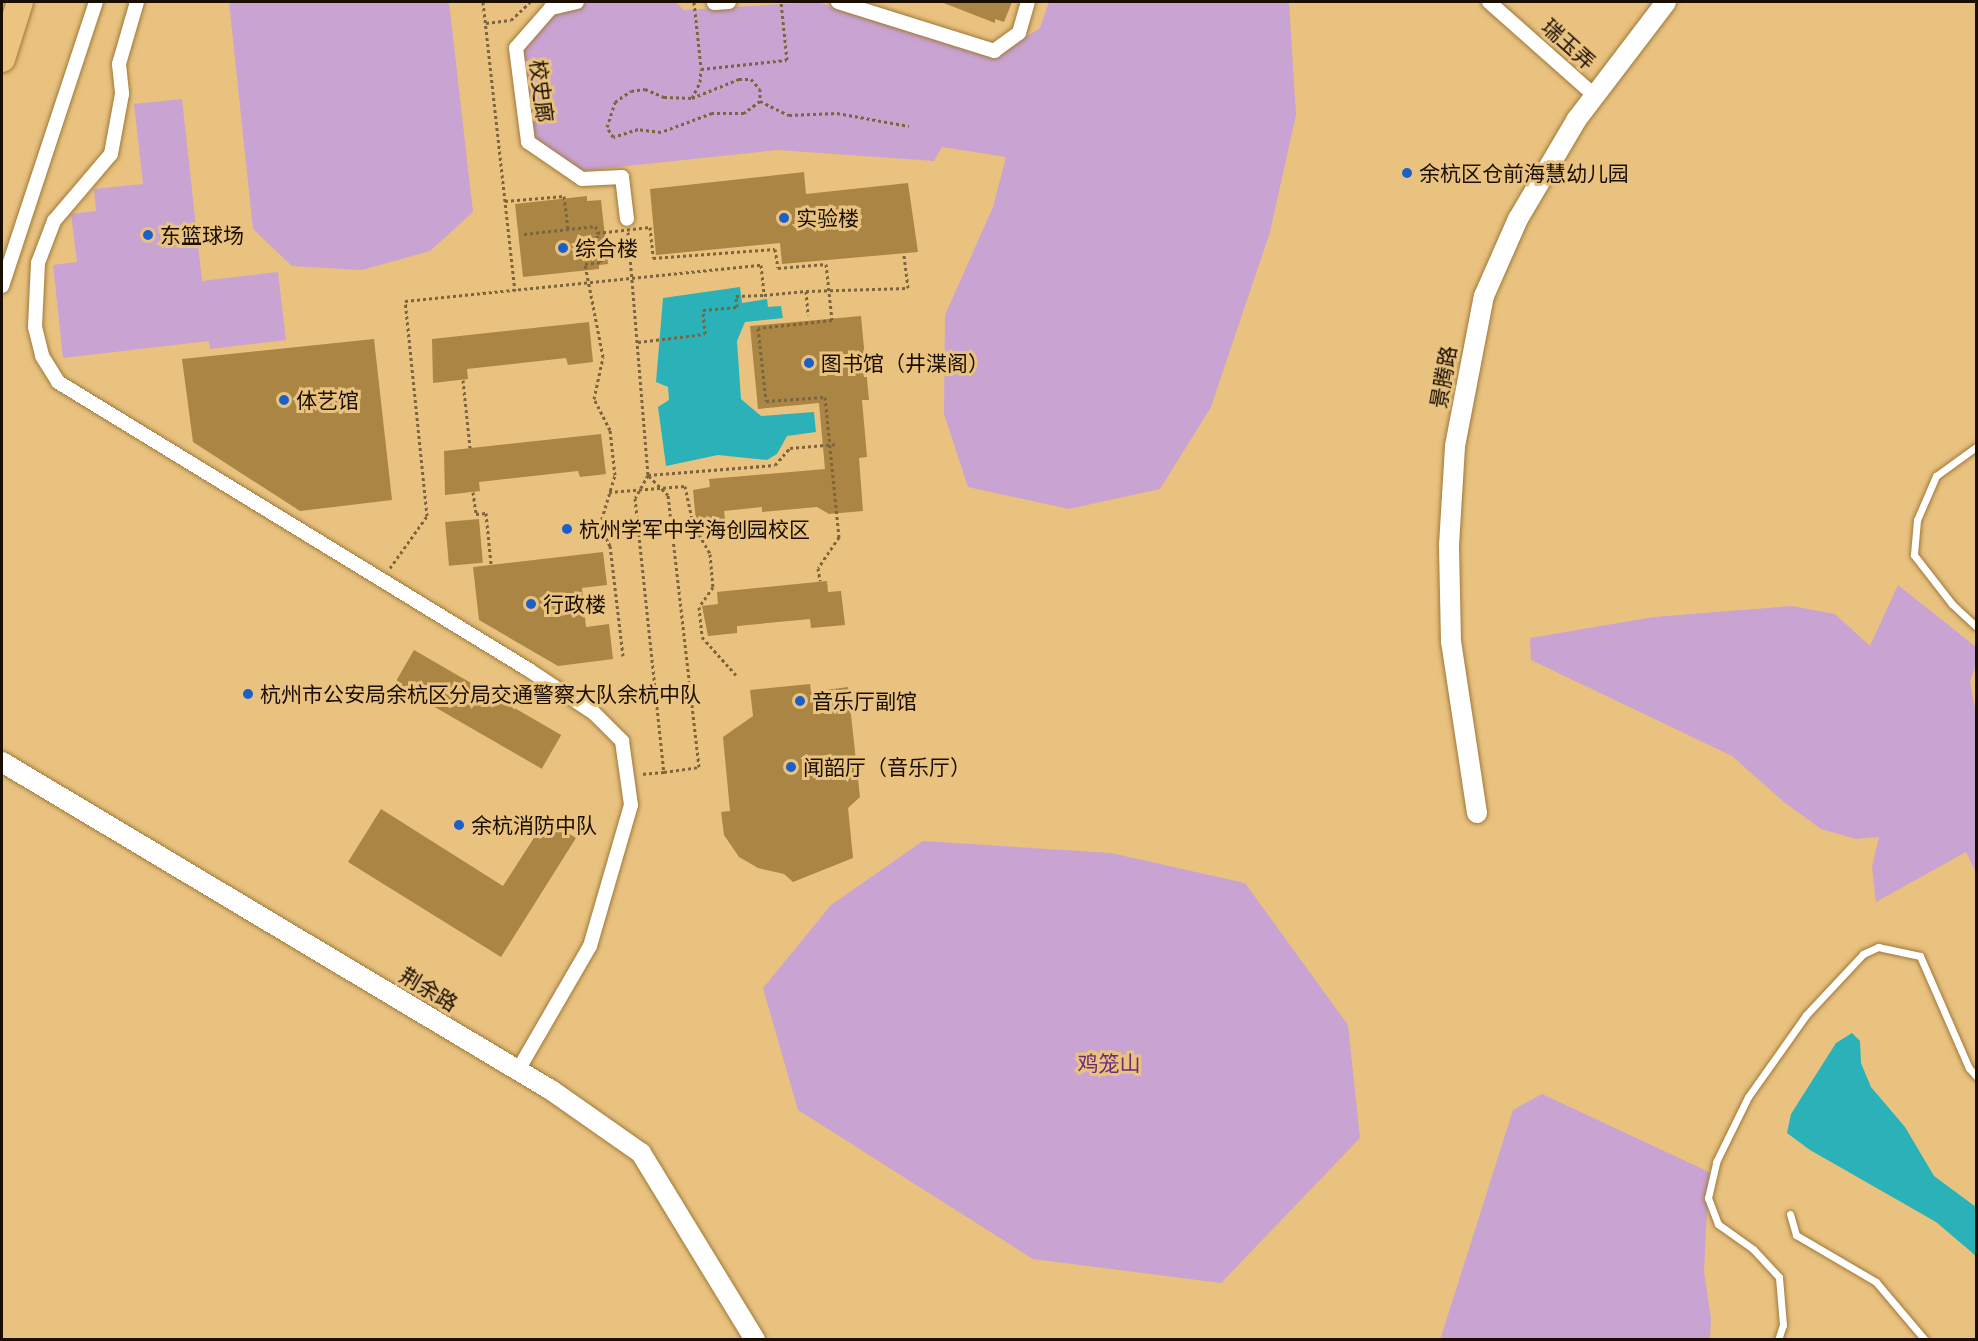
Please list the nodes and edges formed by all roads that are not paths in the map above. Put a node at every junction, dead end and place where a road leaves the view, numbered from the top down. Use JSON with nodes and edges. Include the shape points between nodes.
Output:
{"nodes":[{"id":1,"x":20,"y":2,"type":"edge"},
{"id":2,"x":96,"y":2,"type":"edge"},
{"id":3,"x":137,"y":2,"type":"edge"},
{"id":4,"x":577,"y":2,"type":"edge"},
{"id":5,"x":729,"y":2,"type":"edge"},
{"id":6,"x":838,"y":2,"type":"edge"},
{"id":7,"x":1029,"y":2,"type":"edge"},
{"id":8,"x":1489,"y":2,"type":"edge"},
{"id":9,"x":1666,"y":2,"type":"edge"},
{"id":10,"x":714,"y":3,"type":"dead end"},
{"id":11,"x":2,"y":59,"type":"edge"},
{"id":12,"x":1594,"y":95,"type":"junction"},
{"id":13,"x":627,"y":219,"type":"road end"},
{"id":14,"x":2,"y":286,"type":"edge"},
{"id":15,"x":1977,"y":447,"type":"edge"},
{"id":16,"x":1977,"y":626,"type":"edge"},
{"id":17,"x":2,"y":762,"type":"edge"},
{"id":18,"x":1477,"y":813,"type":"dead end"},
{"id":19,"x":518,"y":1070,"type":"junction"},
{"id":20,"x":1977,"y":1076,"type":"edge"},
{"id":21,"x":1790,"y":1214,"type":"dead end"},
{"id":22,"x":755,"y":1340,"type":"edge"},
{"id":23,"x":1778,"y":1340,"type":"edge"},
{"id":24,"x":1925,"y":1340,"type":"edge"}],
"edges":[{"from":1,"to":11,"type":"highway"},
{"from":2,"to":14,"type":"street"},
{"from":3,"to":19,"type":"street","via":[[119,64],[122,94],[111,154],[54,221],[38,262],[35,327],[42,356],[58,382],[594,713],[622,741],[631,805],[590,946]]},
{"from":4,"to":13,"type":"street","name":"校史廊","via":[[551,8],[516,48],[528,142],[582,180],[622,177]]},
{"from":5,"to":10,"type":"street"},
{"from":6,"to":7,"type":"street","via":[[994,51],[1019,33]]},
{"from":8,"to":12,"type":"street","name":"瑞玉弄"},
{"from":9,"to":12,"type":"main road","name":"景腾路"},
{"from":12,"to":18,"type":"main road","name":"景腾路","via":[[1518,219],[1484,296],[1457,435],[1449,545],[1451,642]]},
{"from":15,"to":16,"type":"lane","via":[[1936,476],[1917,520],[1914,555],[1952,604]]},
{"from":17,"to":19,"type":"main road","name":"荆余路"},
{"from":19,"to":22,"type":"main road","name":"荆余路","via":[[641,1153]]},
{"from":20,"to":23,"type":"lane","via":[[1969,1068],[1920,956],[1878,947],[1863,954],[1806,1015],[1748,1097],[1716,1162],[1708,1198],[1718,1224],[1753,1249],[1779,1277],[1783,1325]]},
{"from":21,"to":24,"type":"lane","via":[[1796,1235],[1876,1282]]}]}
